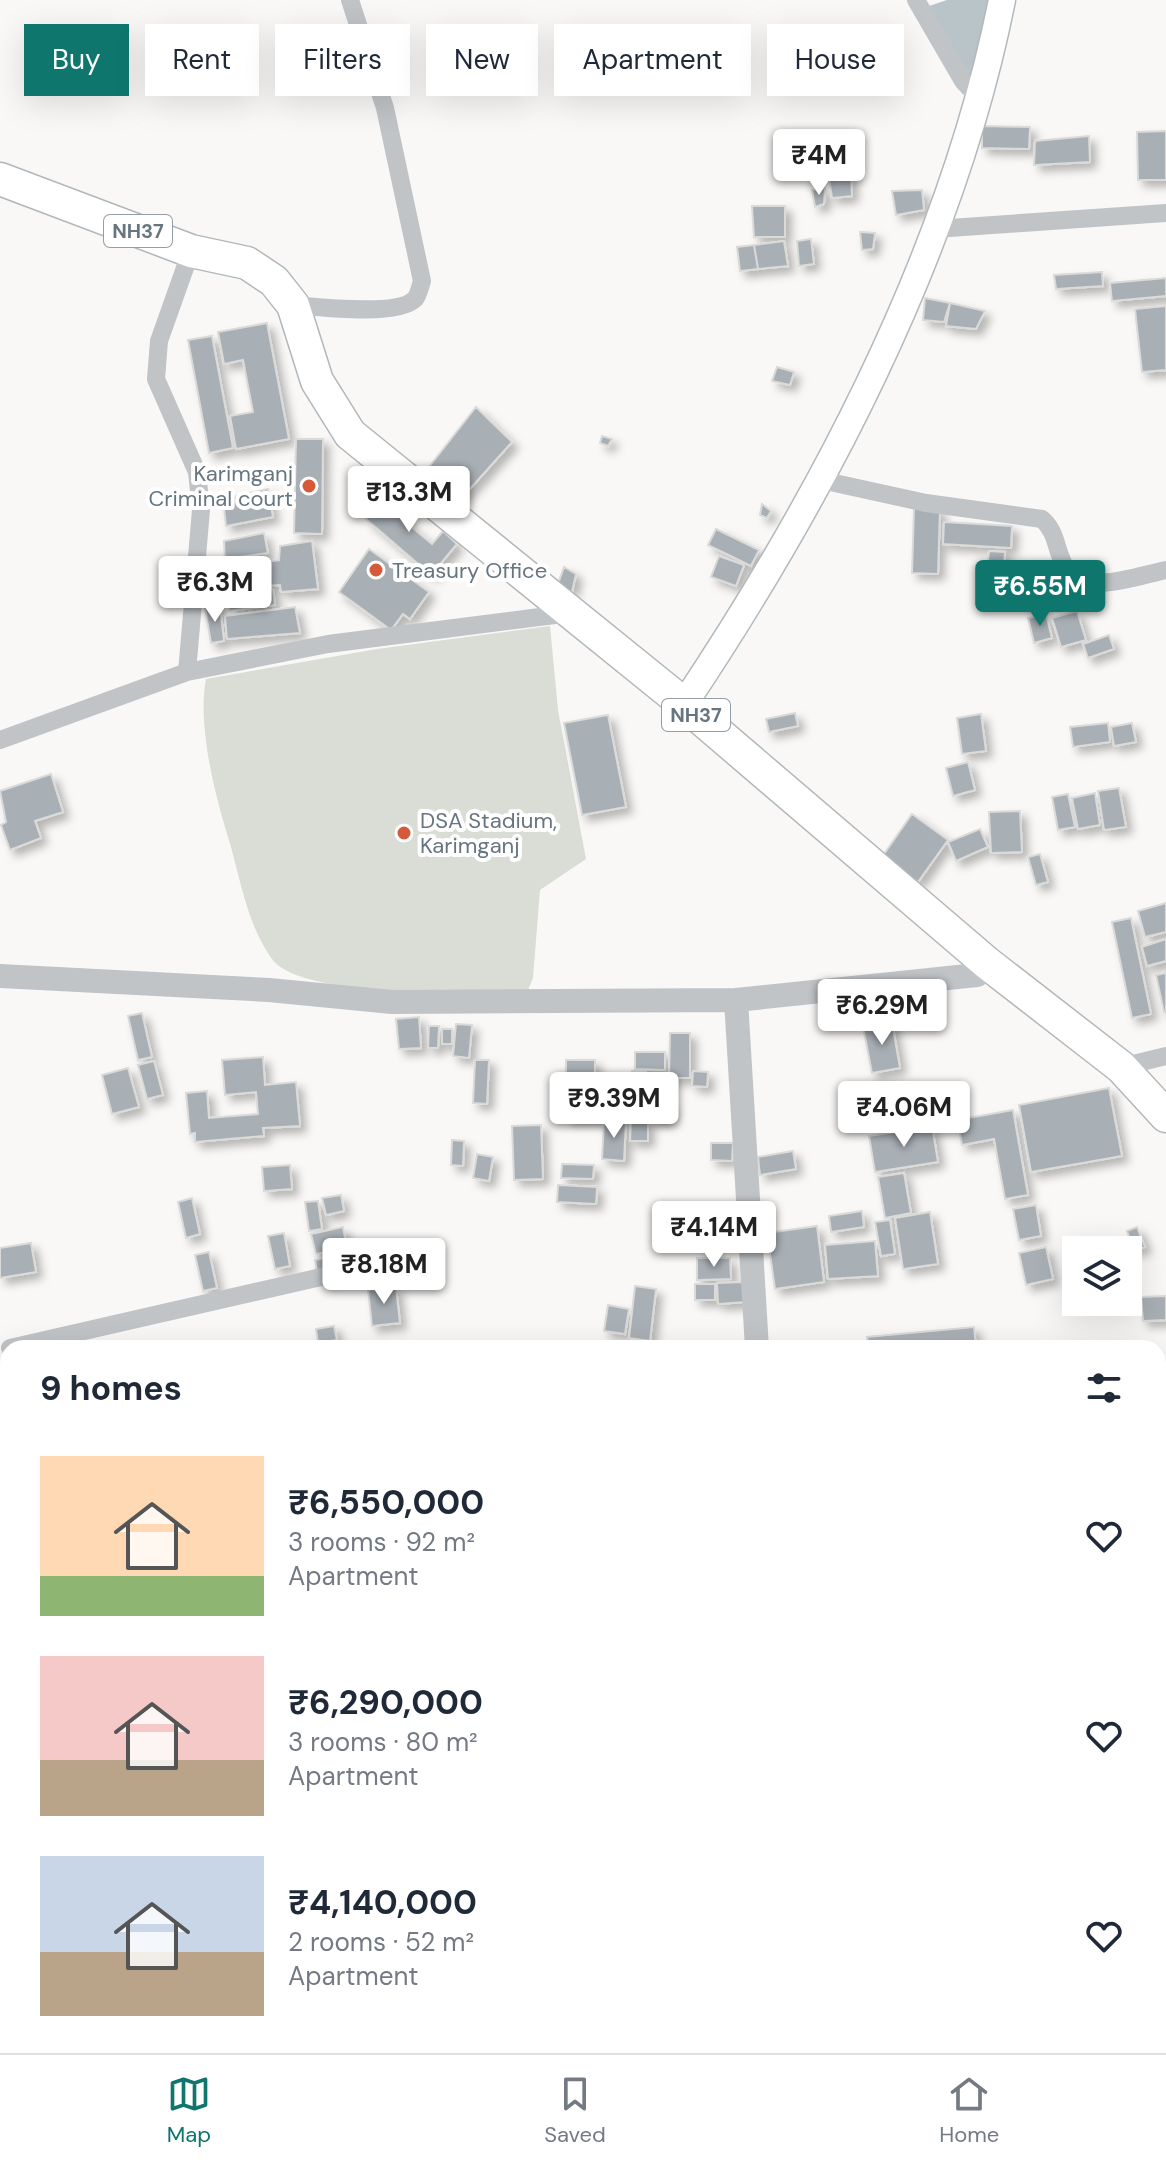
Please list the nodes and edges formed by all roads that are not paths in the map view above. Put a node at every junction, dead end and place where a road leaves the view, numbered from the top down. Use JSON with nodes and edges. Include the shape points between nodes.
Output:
{"nodes":[{"id":1,"x":350,"y":0,"type":"edge"},
{"id":2,"x":916,"y":0,"type":"edge"},
{"id":3,"x":1002,"y":0,"type":"edge"},
{"id":4,"x":978,"y":97,"type":"junction"},
{"id":5,"x":0,"y":179,"type":"edge"},
{"id":6,"x":1166,"y":213,"type":"edge"},
{"id":7,"x":935,"y":229,"type":"junction"},
{"id":8,"x":191,"y":251,"type":"junction"},
{"id":9,"x":293,"y":305,"type":"junction"},
{"id":10,"x":821,"y":480,"type":"junction"},
{"id":11,"x":1166,"y":570,"type":"edge"},
{"id":12,"x":571,"y":613,"type":"junction"},
{"id":13,"x":187,"y":672,"type":"junction"},
{"id":14,"x":684,"y":704,"type":"junction"},
{"id":15,"x":0,"y":740,"type":"edge"},
{"id":16,"x":987,"y":963,"type":"junction"},
{"id":17,"x":0,"y":976,"type":"edge"},
{"id":18,"x":736,"y":1000,"type":"junction"},
{"id":19,"x":1166,"y":1056,"type":"edge"},
{"id":20,"x":1121,"y":1067,"type":"junction"},
{"id":21,"x":1166,"y":1116,"type":"edge"},
{"id":22,"x":343,"y":1272,"type":"dead end"},
{"id":23,"x":44,"y":1340,"type":"edge"},
{"id":24,"x":757,"y":1340,"type":"edge"}],
"edges":[{"from":1,"to":9,"type":"street","via":[[385,108],[422,281],[417,297],[407,304]]},
{"from":2,"to":4,"type":"street","via":[[963,81]]},
{"from":3,"to":4,"type":"main road"},
{"from":4,"to":7,"type":"main road"},
{"from":5,"to":8,"type":"highway","number":"NH37"},
{"from":6,"to":7,"type":"street"},
{"from":7,"to":10,"type":"main road"},
{"from":8,"to":9,"type":"highway","number":"NH37","via":[[247,263],[274,281]]},
{"from":8,"to":13,"type":"street","via":[[159,341],[156,379],[197,472],[201,510]]},
{"from":9,"to":12,"type":"highway","number":"NH37","via":[[317,381],[350,434]]},
{"from":10,"to":11,"type":"street","via":[[926,503],[1042,519],[1053,529],[1066,569],[1078,581],[1099,583]]},
{"from":10,"to":14,"type":"main road"},
{"from":12,"to":13,"type":"street","via":[[328,644]]},
{"from":12,"to":14,"type":"highway","number":"NH37"},
{"from":13,"to":15,"type":"street"},
{"from":14,"to":16,"type":"highway","number":"NH37"},
{"from":16,"to":18,"type":"street","via":[[977,975]]},
{"from":16,"to":20,"type":"highway","number":"NH37"},
{"from":17,"to":18,"type":"street","via":[[392,1002]]},
{"from":18,"to":24,"type":"street"},
{"from":19,"to":20,"type":"street"},
{"from":20,"to":21,"type":"highway","number":"NH37"},
{"from":22,"to":23,"type":"street"}]}
